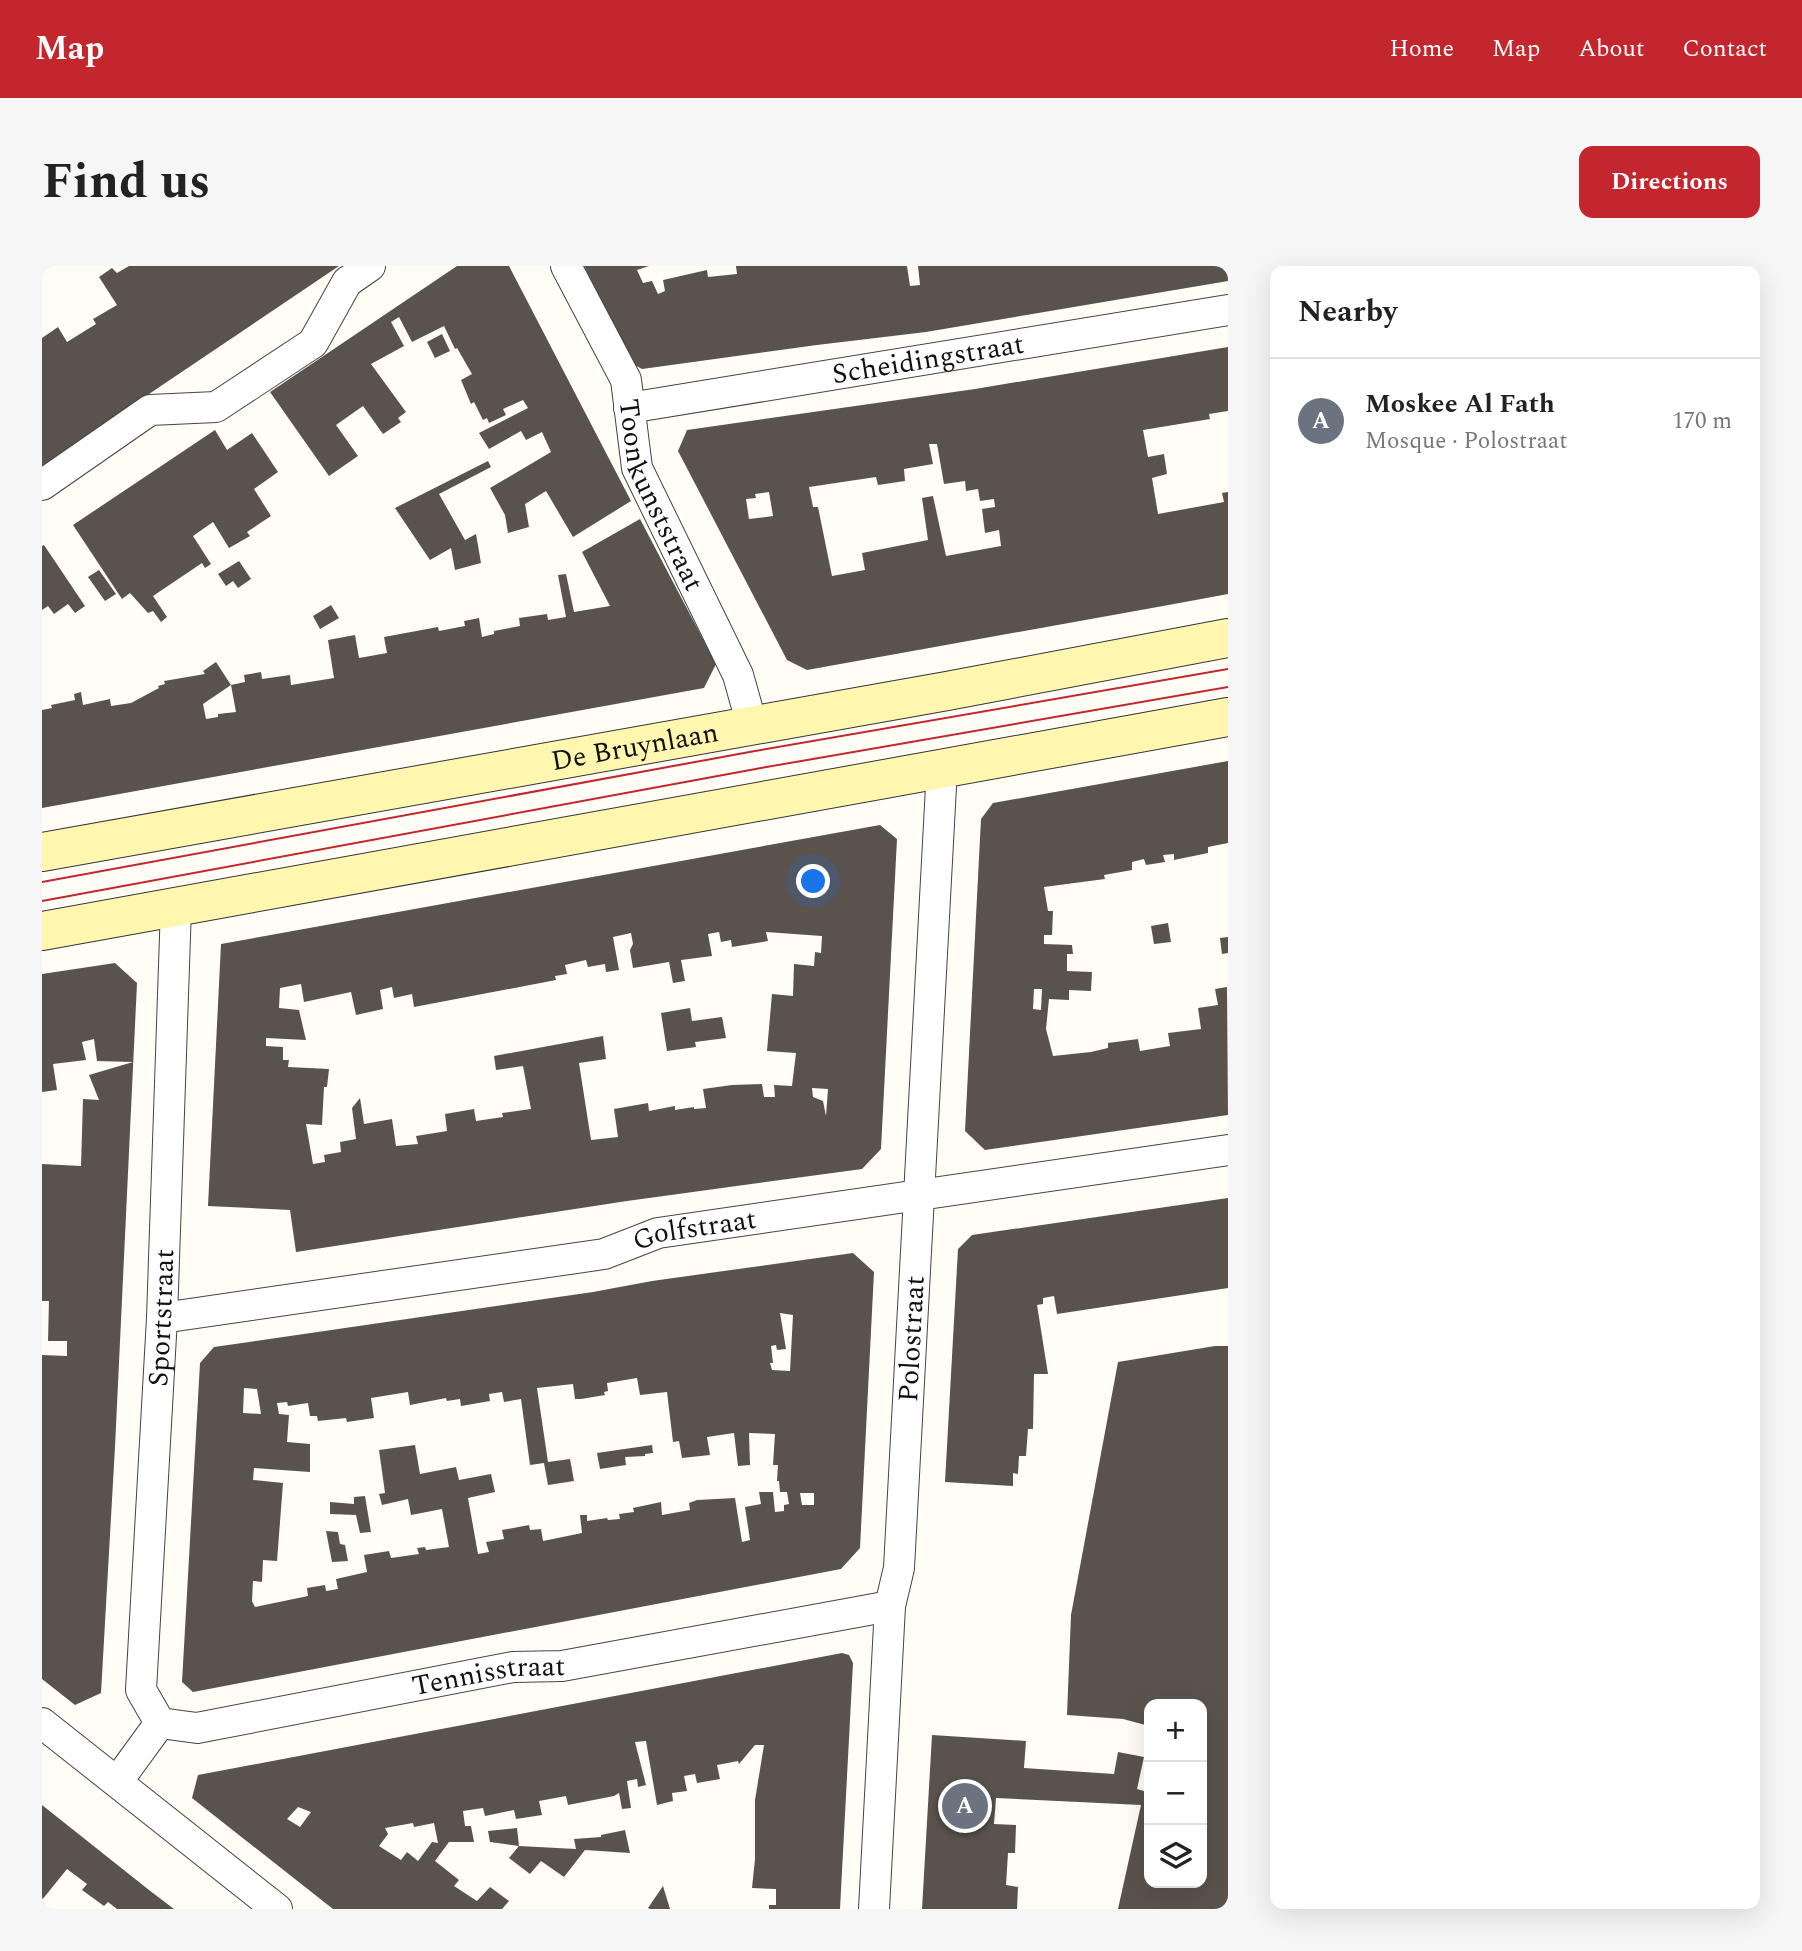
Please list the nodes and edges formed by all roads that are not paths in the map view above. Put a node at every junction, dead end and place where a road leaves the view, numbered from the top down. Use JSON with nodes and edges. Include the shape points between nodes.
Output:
{"nodes":[{"id":1,"x":370,"y":266,"type":"edge"},
{"id":2,"x":566,"y":266,"type":"edge"},
{"id":3,"x":1228,"y":310,"type":"edge"},
{"id":4,"x":629,"y":408,"type":"junction"},
{"id":5,"x":42,"y":485,"type":"edge"},
{"id":6,"x":1228,"y":638,"type":"edge"},
{"id":7,"x":1228,"y":717,"type":"edge"},
{"id":8,"x":752,"y":725,"type":"junction"},
{"id":9,"x":942,"y":768,"type":"junction"},
{"id":10,"x":42,"y":852,"type":"edge"},
{"id":11,"x":176,"y":906,"type":"junction"},
{"id":12,"x":42,"y":931,"type":"edge"},
{"id":13,"x":1228,"y":1150,"type":"edge"},
{"id":14,"x":920,"y":1195,"type":"junction"},
{"id":15,"x":162,"y":1318,"type":"junction"},
{"id":16,"x":890,"y":1606,"type":"junction"},
{"id":17,"x":42,"y":1723,"type":"edge"},
{"id":18,"x":160,"y":1723,"type":"junction"},
{"id":19,"x":117,"y":1782,"type":"junction"},
{"id":20,"x":277,"y":1909,"type":"edge"},
{"id":21,"x":874,"y":1909,"type":"edge"}],
"edges":[{"from":1,"to":5,"type":"street","via":[[347,282],[313,343],[216,407],[150,410]]},
{"from":2,"to":4,"type":"street","name":"Toonkunststraat","via":[[626,380]]},
{"from":3,"to":4,"type":"street","name":"Scheidingstraat"},
{"from":4,"to":8,"type":"street","name":"Toonkunststraat","via":[[637,467],[738,675]]},
{"from":6,"to":8,"type":"main road","name":"De Bruynlaan"},
{"from":7,"to":9,"type":"main road"},
{"from":8,"to":10,"type":"main road","name":"De Bruynlaan"},
{"from":9,"to":11,"type":"main road"},
{"from":9,"to":14,"type":"street","name":"Polostraat"},
{"from":11,"to":12,"type":"main road"},
{"from":11,"to":15,"type":"street","name":"Sportstraat"},
{"from":13,"to":14,"type":"street","name":"Golfstraat"},
{"from":14,"to":15,"type":"street","name":"Golfstraat","via":[[658,1233],[604,1254]]},
{"from":14,"to":16,"type":"street","name":"Polostraat","via":[[899,1568]]},
{"from":15,"to":18,"type":"street","name":"Sportstraat","via":[[141,1690]]},
{"from":16,"to":18,"type":"street","name":"Tennisstraat","via":[[562,1666],[513,1667],[197,1728]]},
{"from":16,"to":21,"type":"street","name":"Polostraat"},
{"from":17,"to":19,"type":"street"},
{"from":18,"to":19,"type":"street"},
{"from":19,"to":20,"type":"street"}]}
